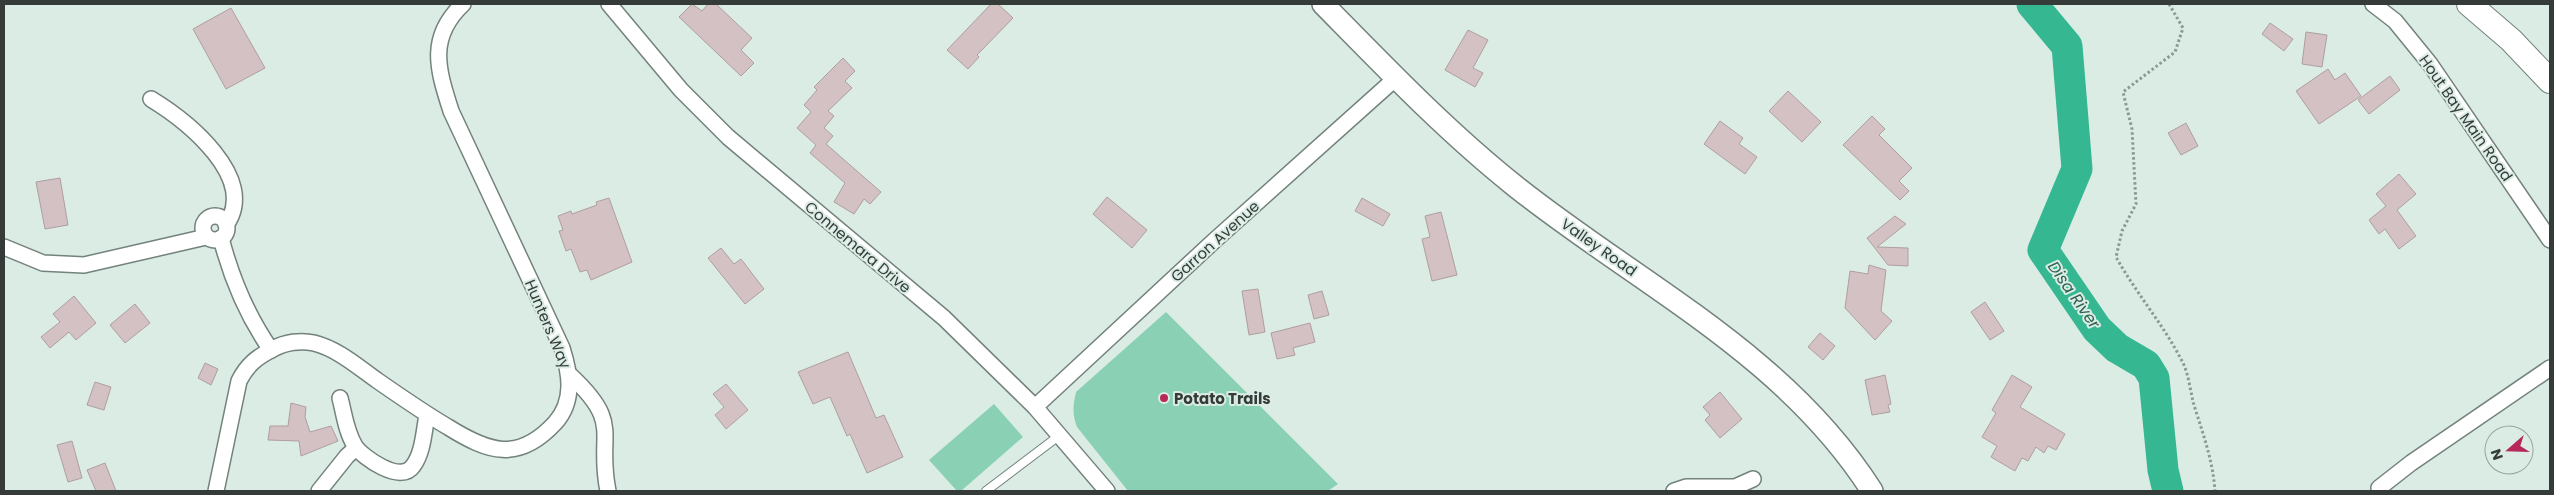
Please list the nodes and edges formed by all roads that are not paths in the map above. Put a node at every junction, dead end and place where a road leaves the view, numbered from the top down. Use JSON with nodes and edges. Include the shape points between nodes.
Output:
{"nodes":[{"id":1,"x":463,"y":4,"type":"edge"},
{"id":2,"x":609,"y":4,"type":"edge"},
{"id":3,"x":1323,"y":4,"type":"edge"},
{"id":4,"x":2373,"y":4,"type":"edge"},
{"id":5,"x":2469,"y":4,"type":"edge"},
{"id":6,"x":1396,"y":78,"type":"junction"},
{"id":7,"x":2550,"y":81,"type":"edge"},
{"id":8,"x":151,"y":99,"type":"dead end"},
{"id":9,"x":218,"y":233,"type":"junction"},
{"id":10,"x":2550,"y":240,"type":"edge"},
{"id":11,"x":4,"y":247,"type":"edge"},
{"id":12,"x":271,"y":350,"type":"junction"},
{"id":13,"x":2550,"y":368,"type":"edge"},
{"id":14,"x":570,"y":375,"type":"junction"},
{"id":15,"x":340,"y":398,"type":"dead end"},
{"id":16,"x":1035,"y":407,"type":"junction"},
{"id":17,"x":427,"y":414,"type":"junction"},
{"id":18,"x":1060,"y":435,"type":"junction"},
{"id":19,"x":356,"y":448,"type":"junction"},
{"id":20,"x":1753,"y":479,"type":"dead end"},
{"id":21,"x":2379,"y":488,"type":"dead end"},
{"id":22,"x":216,"y":491,"type":"edge"},
{"id":23,"x":319,"y":491,"type":"edge"},
{"id":24,"x":608,"y":491,"type":"edge"},
{"id":25,"x":986,"y":491,"type":"edge"},
{"id":26,"x":1107,"y":491,"type":"edge"},
{"id":27,"x":1674,"y":491,"type":"edge"},
{"id":28,"x":1872,"y":491,"type":"edge"}],
"edges":[{"from":1,"to":14,"type":"street","name":"Hunters Way","via":[[448,22],[442,36],[439,72],[451,111],[562,348]]},
{"from":2,"to":16,"type":"street","name":"Connemara Drive","via":[[681,90],[728,137],[944,318]]},
{"from":3,"to":6,"type":"street","name":"Valley Road"},
{"from":4,"to":10,"type":"street","name":"Hout Bay Main Road","via":[[2395,21],[2430,64]]},
{"from":5,"to":7,"type":"main road","via":[[2511,40]]},
{"from":6,"to":16,"type":"street","name":"Garron Avenue"},
{"from":6,"to":28,"type":"street","name":"Valley Road","via":[[1515,186],[1746,352],[1780,382],[1848,456]]},
{"from":8,"to":9,"type":"street","via":[[211,148],[228,173],[235,207],[233,215]]},
{"from":9,"to":11,"type":"street","via":[[84,265],[43,263]]},
{"from":9,"to":12,"type":"street","via":[[249,311]]},
{"from":12,"to":17,"type":"street","name":"Hunters Way","via":[[303,342],[335,351]]},
{"from":12,"to":22,"type":"street","name":"Hunters Way","via":[[253,361],[238,382]]},
{"from":13,"to":21,"type":"street","via":[[2410,463]]},
{"from":14,"to":17,"type":"street","name":"Hunters Way","via":[[568,395],[556,422],[538,438],[512,449],[489,449]]},
{"from":14,"to":24,"type":"street","via":[[589,393],[604,420]]},
{"from":15,"to":19,"type":"street"},
{"from":16,"to":18,"type":"street","name":"Connemara Drive"},
{"from":17,"to":19,"type":"street","via":[[419,453],[407,472],[386,469]]},
{"from":18,"to":25,"type":"lane"},
{"from":18,"to":26,"type":"street","name":"Connemara Drive"},
{"from":19,"to":23,"type":"street"},
{"from":20,"to":27,"type":"street","via":[[1734,488],[1686,487]]}]}
